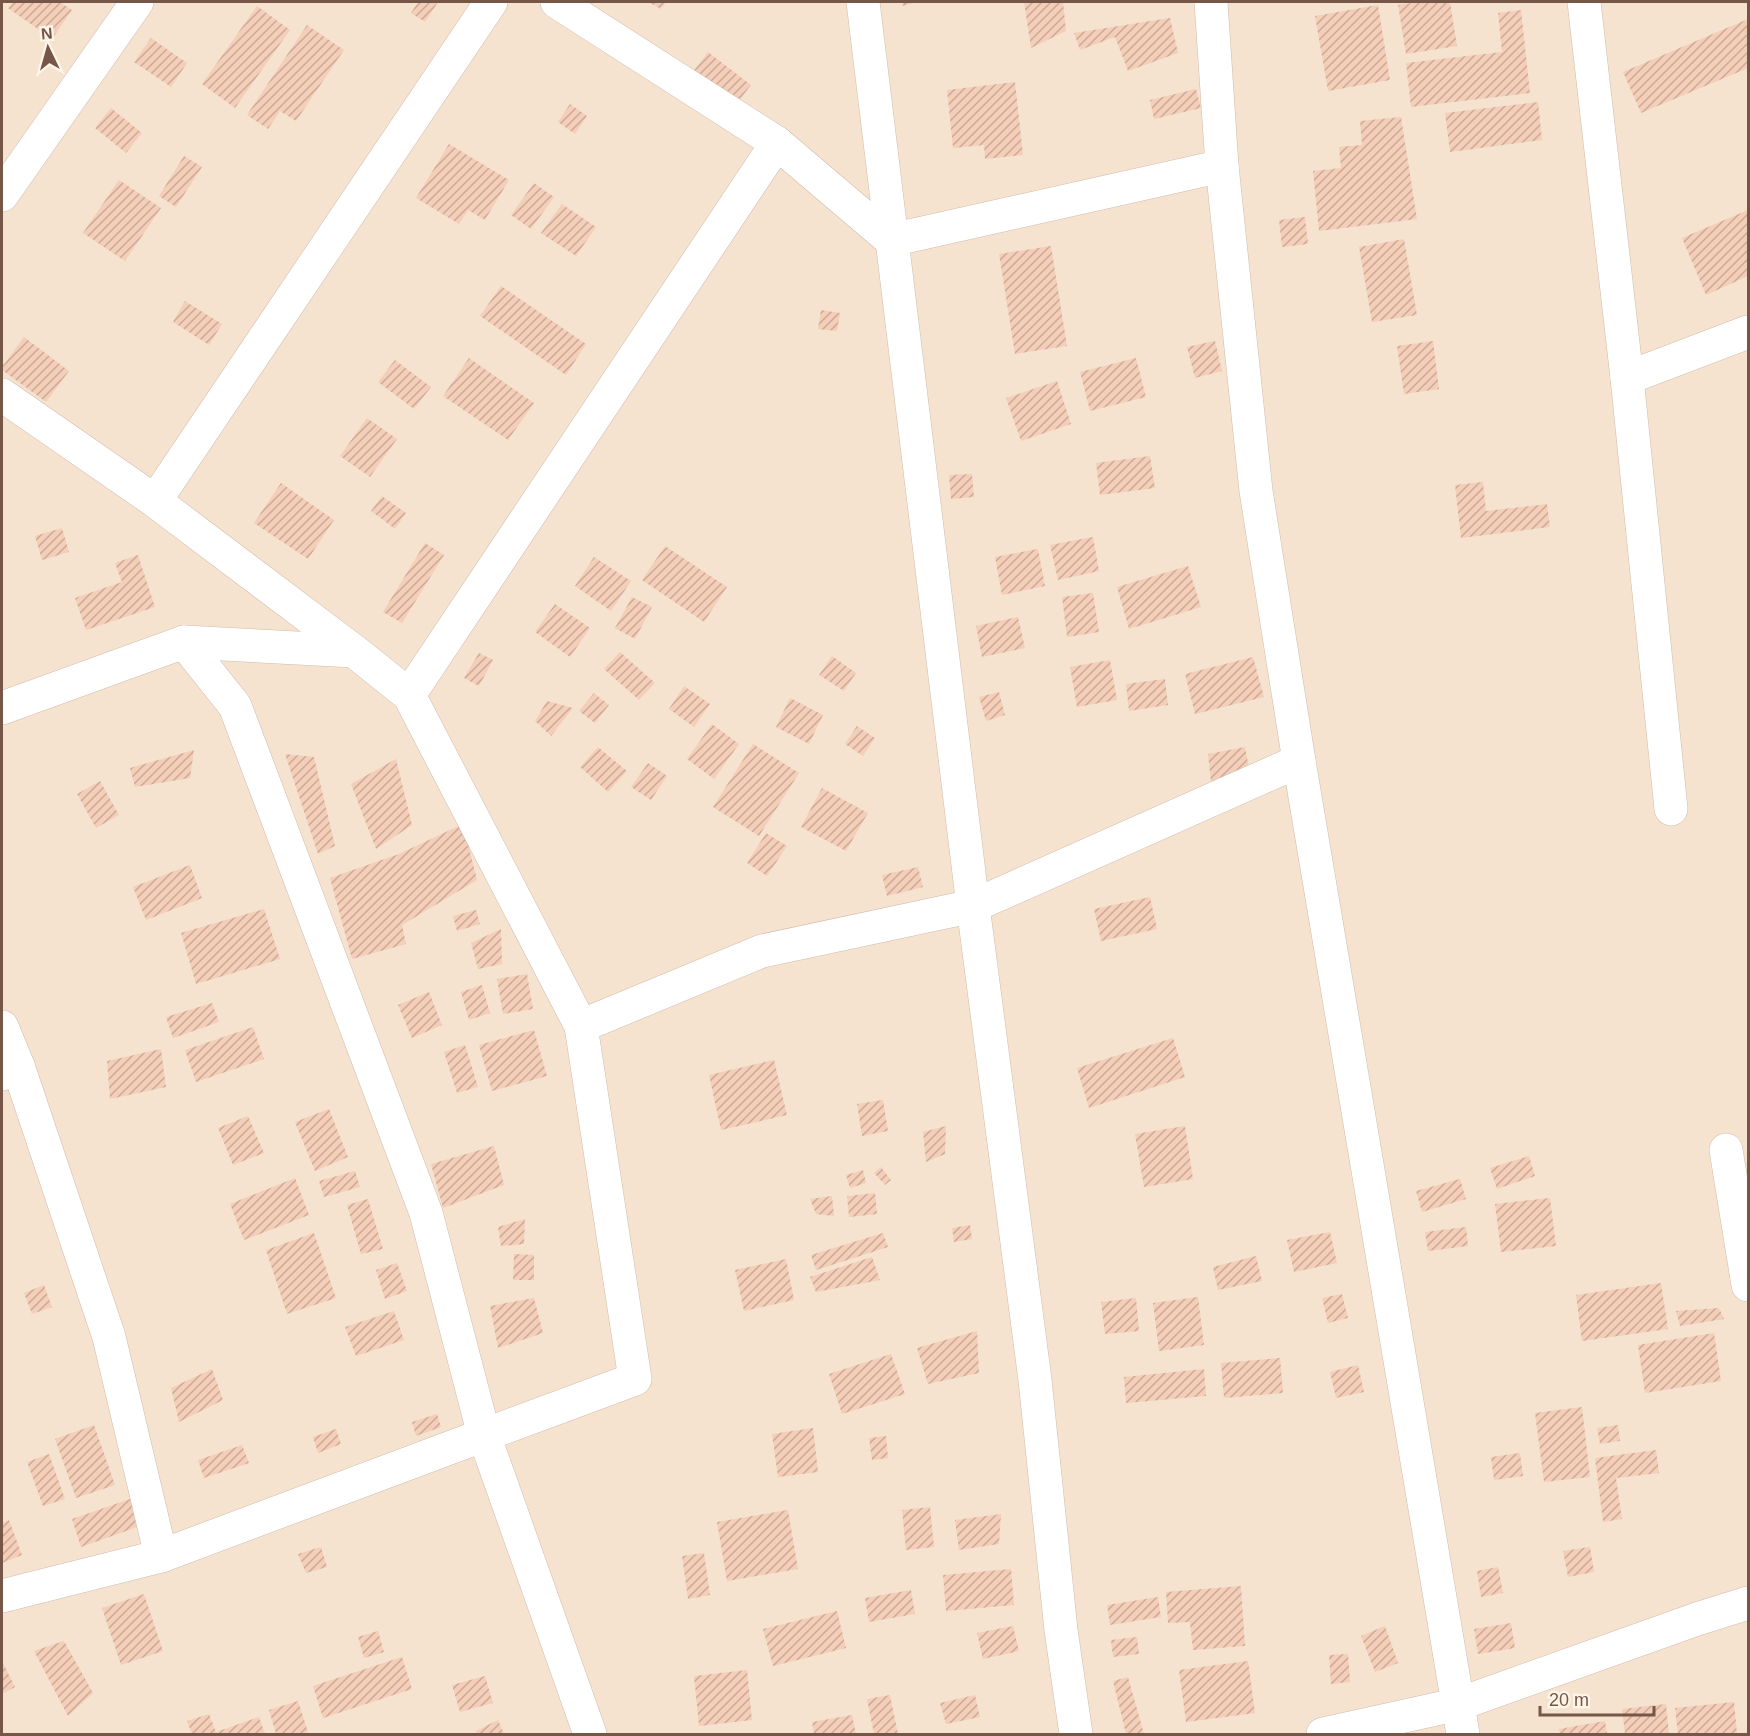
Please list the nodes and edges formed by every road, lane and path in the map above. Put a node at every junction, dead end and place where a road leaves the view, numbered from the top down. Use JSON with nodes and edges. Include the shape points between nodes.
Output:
{"nodes":[{"id":1,"x":137,"y":2,"type":"edge"},
{"id":2,"x":491,"y":2,"type":"edge"},
{"id":3,"x":557,"y":2,"type":"edge"},
{"id":4,"x":864,"y":2,"type":"edge"},
{"id":5,"x":1211,"y":2,"type":"edge"},
{"id":6,"x":1584,"y":2,"type":"edge"},
{"id":7,"x":777,"y":143,"type":"junction"},
{"id":8,"x":1222,"y":166,"type":"junction"},
{"id":9,"x":2,"y":195,"type":"edge"},
{"id":10,"x":891,"y":240,"type":"junction"},
{"id":11,"x":1749,"y":332,"type":"edge"},
{"id":12,"x":1627,"y":378,"type":"junction"},
{"id":13,"x":2,"y":395,"type":"edge"},
{"id":14,"x":155,"y":501,"type":"junction"},
{"id":15,"x":184,"y":642,"type":"junction"},
{"id":16,"x":354,"y":651,"type":"junction"},
{"id":17,"x":409,"y":695,"type":"junction"},
{"id":18,"x":2,"y":708,"type":"edge"},
{"id":19,"x":1299,"y":761,"type":"junction"},
{"id":20,"x":1671,"y":809,"type":"dead end"},
{"id":21,"x":973,"y":906,"type":"junction"},
{"id":22,"x":581,"y":1026,"type":"junction"},
{"id":23,"x":2,"y":1027,"type":"edge"},
{"id":24,"x":10,"y":1070,"type":"edge"},
{"id":25,"x":1726,"y":1150,"type":"dead end"},
{"id":26,"x":1749,"y":1285,"type":"edge"},
{"id":27,"x":484,"y":1435,"type":"junction"},
{"id":28,"x":161,"y":1556,"type":"junction"},
{"id":29,"x":2,"y":1596,"type":"edge"},
{"id":30,"x":1749,"y":1604,"type":"edge"},
{"id":31,"x":1461,"y":1719,"type":"edge"},
{"id":32,"x":590,"y":1734,"type":"edge"},
{"id":33,"x":1076,"y":1734,"type":"edge"},
{"id":34,"x":1323,"y":1734,"type":"edge"}],
"edges":[{"from":1,"to":9,"type":"street"},
{"from":2,"to":14,"type":"street"},
{"from":3,"to":7,"type":"street"},
{"from":4,"to":10,"type":"street"},
{"from":5,"to":8,"type":"street"},
{"from":6,"to":12,"type":"street"},
{"from":7,"to":10,"type":"street"},
{"from":7,"to":17,"type":"street"},
{"from":8,"to":10,"type":"street"},
{"from":8,"to":19,"type":"street","via":[[1256,491]]},
{"from":10,"to":21,"type":"street"},
{"from":11,"to":12,"type":"street"},
{"from":12,"to":20,"type":"street"},
{"from":13,"to":14,"type":"street"},
{"from":14,"to":16,"type":"street"},
{"from":15,"to":16,"type":"street"},
{"from":15,"to":18,"type":"street"},
{"from":15,"to":27,"type":"street","via":[[235,706],[356,1023],[426,1214]]},
{"from":16,"to":17,"type":"street"},
{"from":17,"to":22,"type":"street"},
{"from":19,"to":21,"type":"street"},
{"from":19,"to":31,"type":"street"},
{"from":21,"to":22,"type":"street","via":[[762,951]]},
{"from":21,"to":33,"type":"street","via":[[1035,1380],[1060,1630]]},
{"from":22,"to":27,"type":"street","via":[[635,1379]]},
{"from":23,"to":24,"type":"street"},
{"from":24,"to":28,"type":"street","via":[[109,1337]]},
{"from":25,"to":26,"type":"street"},
{"from":27,"to":28,"type":"street"},
{"from":27,"to":32,"type":"street"},
{"from":28,"to":29,"type":"street"},
{"from":30,"to":31,"type":"street","via":[[1697,1619]]},
{"from":31,"to":34,"type":"street"}]}
